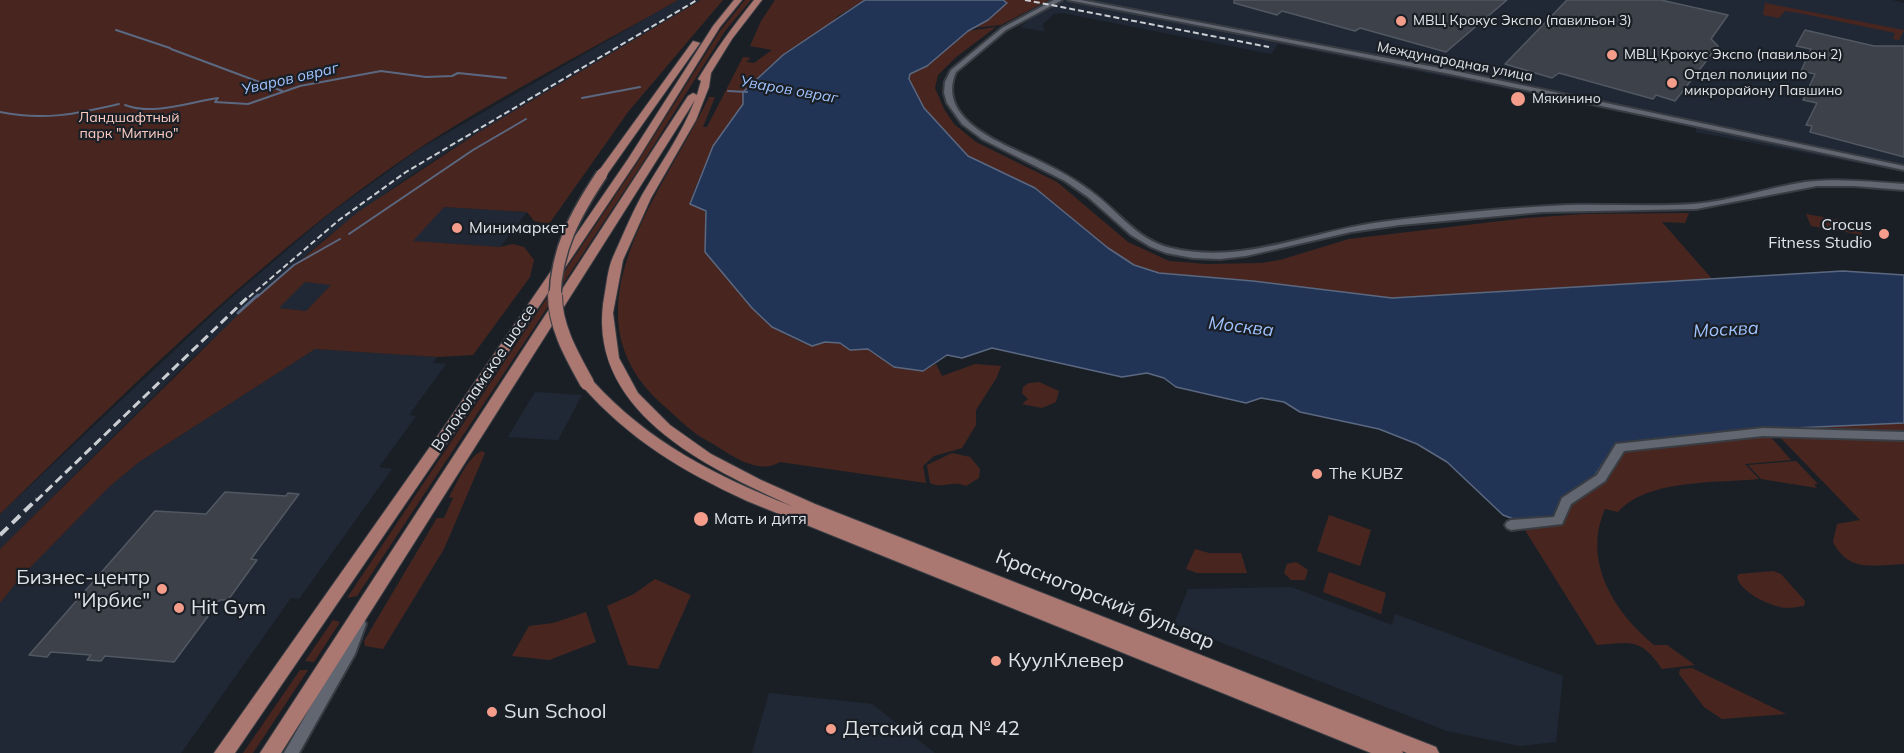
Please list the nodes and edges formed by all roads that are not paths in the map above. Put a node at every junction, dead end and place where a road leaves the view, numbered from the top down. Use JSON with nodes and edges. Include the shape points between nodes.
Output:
{"nodes":[{"id":1,"x":737,"y":0,"type":"edge"},
{"id":2,"x":758,"y":0,"type":"edge"},
{"id":3,"x":1059,"y":0,"type":"edge"},
{"id":4,"x":1071,"y":0,"type":"edge"},
{"id":5,"x":707,"y":72,"type":"junction"},
{"id":6,"x":1904,"y":168,"type":"edge"},
{"id":7,"x":1904,"y":187,"type":"edge"},
{"id":8,"x":621,"y":421,"type":"joint"},
{"id":9,"x":1904,"y":436,"type":"edge"},
{"id":10,"x":1511,"y":525,"type":"dead end"},
{"id":11,"x":367,"y":603,"type":"junction"},
{"id":12,"x":224,"y":753,"type":"edge"},
{"id":13,"x":270,"y":753,"type":"edge"},
{"id":14,"x":291,"y":753,"type":"edge"},
{"id":15,"x":1393,"y":753,"type":"edge"},
{"id":16,"x":1429,"y":753,"type":"edge"}],
"edges":[{"from":1,"to":8,"type":"main road","name":"Волоколамское шоссе","bridge":true,"via":[[700,38],[584,198],[557,258],[555,303],[560,327],[576,365]]},
{"from":1,"to":12,"type":"main road","name":"Волоколамское шоссе","via":[[451,427]]},
{"from":2,"to":5,"type":"main road","name":"Волоколамское шоссе"},
{"from":3,"to":7,"type":"street","via":[[1004,29],[953,71],[946,89],[950,102],[983,137],[1051,170],[1091,196],[1131,232],[1178,253],[1256,253],[1348,229],[1565,208],[1699,205],[1818,184]]},
{"from":4,"to":6,"type":"street","name":"Международная улица","via":[[1450,72]]},
{"from":5,"to":11,"type":"main road","name":"Волоколамское шоссе"},
{"from":5,"to":16,"type":"main road","name":"Красногорский бульвар","via":[[682,136],[622,245],[607,304],[606,331],[618,374],[645,412],[689,448],[765,488]]},
{"from":8,"to":15,"type":"main road","name":"Красногорский бульвар","via":[[704,475]]},
{"from":9,"to":10,"type":"street","via":[[1762,432],[1620,447],[1601,478],[1566,501],[1558,521]]},
{"from":11,"to":13,"type":"main road","name":"Волоколамское шоссе"},
{"from":11,"to":14,"type":"street","via":[[350,650]]}]}
